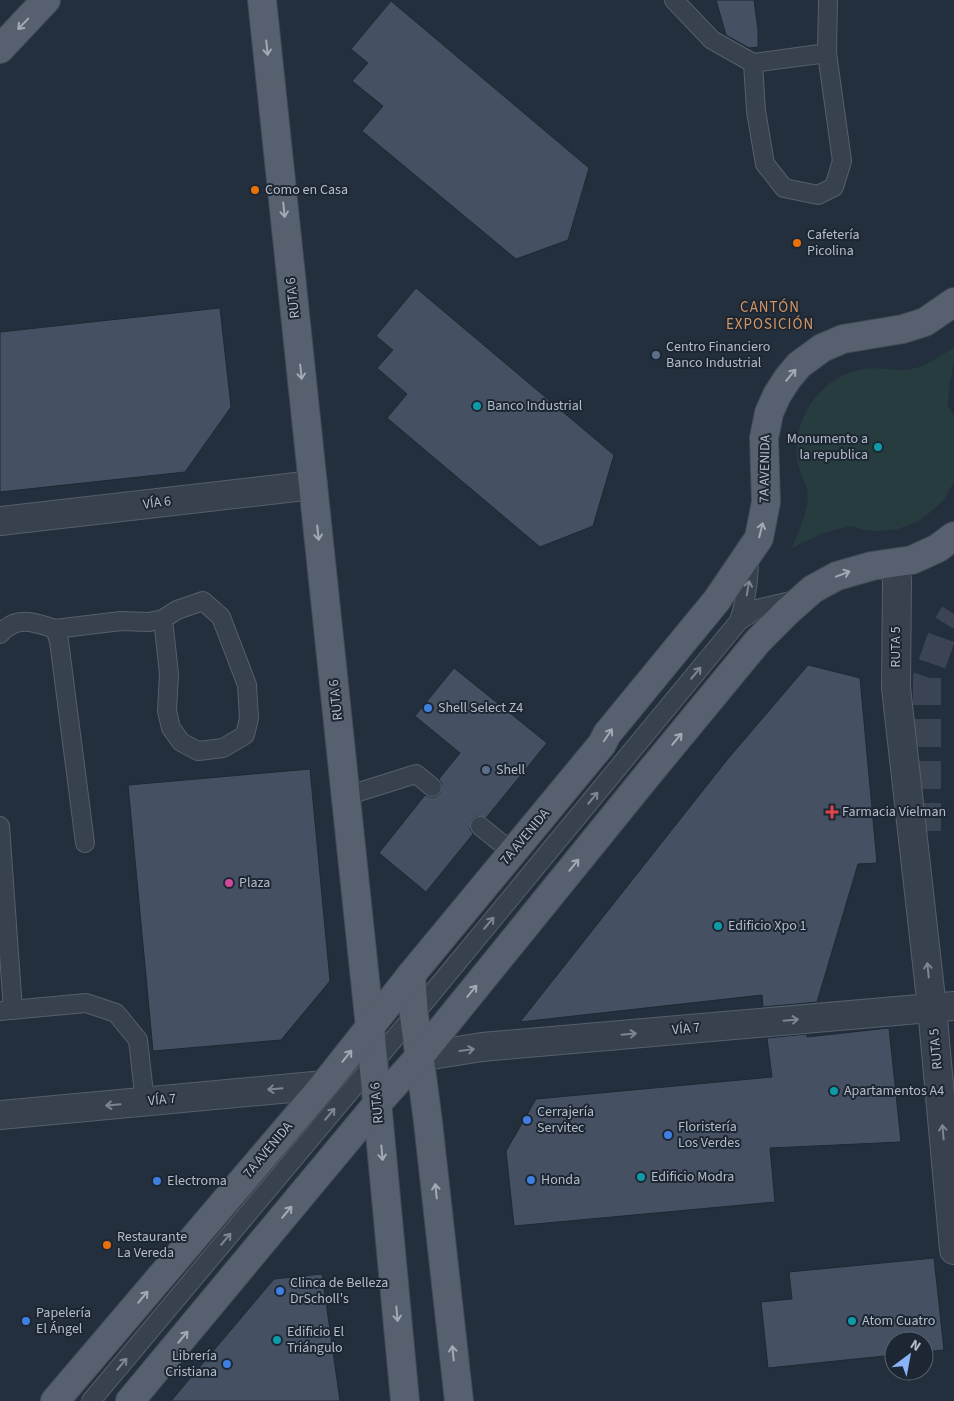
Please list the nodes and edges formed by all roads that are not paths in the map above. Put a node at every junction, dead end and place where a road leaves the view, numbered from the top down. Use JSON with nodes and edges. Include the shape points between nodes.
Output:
{"nodes":[{"id":1,"x":46,"y":0,"type":"edge"},
{"id":2,"x":262,"y":0,"type":"edge"},
{"id":3,"x":674,"y":0,"type":"edge"},
{"id":4,"x":828,"y":0,"type":"edge"},
{"id":5,"x":0,"y":49,"type":"edge"},
{"id":6,"x":827,"y":53,"type":"junction"},
{"id":7,"x":753,"y":63,"type":"junction"},
{"id":8,"x":950,"y":307,"type":"edge"},
{"id":9,"x":313,"y":485,"type":"junction"},
{"id":10,"x":0,"y":522,"type":"edge"},
{"id":11,"x":954,"y":536,"type":"edge"},
{"id":12,"x":749,"y":554,"type":"junction"},
{"id":13,"x":893,"y":564,"type":"junction"},
{"id":14,"x":802,"y":599,"type":"junction"},
{"id":15,"x":163,"y":619,"type":"junction"},
{"id":16,"x":739,"y":621,"type":"junction"},
{"id":17,"x":55,"y":628,"type":"junction"},
{"id":18,"x":0,"y":634,"type":"edge"},
{"id":19,"x":432,"y":787,"type":"dead end"},
{"id":20,"x":346,"y":796,"type":"junction"},
{"id":21,"x":0,"y":826,"type":"edge"},
{"id":22,"x":480,"y":826,"type":"dead end"},
{"id":23,"x":927,"y":831,"type":"tunnel mouth"},
{"id":24,"x":85,"y":843,"type":"dead end"},
{"id":25,"x":512,"y":852,"type":"junction"},
{"id":26,"x":918,"y":879,"type":"junction"},
{"id":27,"x":411,"y":975,"type":"junction"},
{"id":28,"x":943,"y":1007,"type":"edge"},
{"id":29,"x":6,"y":1010,"type":"edge"},
{"id":30,"x":414,"y":1015,"type":"junction"},
{"id":31,"x":370,"y":1027,"type":"junction"},
{"id":32,"x":419,"y":1056,"type":"junction"},
{"id":33,"x":373,"y":1063,"type":"junction"},
{"id":34,"x":324,"y":1085,"type":"junction"},
{"id":35,"x":145,"y":1102,"type":"junction"},
{"id":36,"x":377,"y":1104,"type":"junction"},
{"id":37,"x":0,"y":1116,"type":"edge"},
{"id":38,"x":954,"y":1250,"type":"edge"},
{"id":39,"x":55,"y":1401,"type":"edge"},
{"id":40,"x":90,"y":1401,"type":"edge"},
{"id":41,"x":130,"y":1401,"type":"edge"},
{"id":42,"x":406,"y":1401,"type":"edge"},
{"id":43,"x":458,"y":1401,"type":"edge"}],
"edges":[{"from":1,"to":5,"type":"main road","one_way":true},
{"from":2,"to":9,"type":"main road","name":"RUTA 6","one_way":true},
{"from":3,"to":7,"type":"lane","via":[[712,40]]},
{"from":4,"to":6,"type":"lane"},
{"from":6,"to":7,"type":"lane"},
{"from":6,"to":7,"type":"lane","via":[[842,161],[834,187],[818,195],[784,188],[765,164],[756,110]]},
{"from":12,"to":8,"type":"main road","name":"7A AVENIDA","one_way":true,"via":[[759,538],[766,502],[764,438],[769,414],[788,378],[822,348],[843,339],[925,322]]},
{"from":9,"to":10,"type":"street","name":"VÍA 6"},
{"from":9,"to":20,"type":"main road","name":"RUTA 6","one_way":true},
{"from":11,"to":13,"type":"main road","via":[[912,560]]},
{"from":16,"to":12,"type":"lane","one_way":true,"via":[[749,581]]},
{"from":25,"to":12,"type":"main road","name":"7A AVENIDA","one_way":true,"via":[[717,600]]},
{"from":14,"to":13,"type":"main road","one_way":true,"via":[[837,576]]},
{"from":13,"to":26,"type":"street","name":"RUTA 5","via":[[897,580],[896,688]]},
{"from":14,"to":16,"type":"lane","via":[[757,609]]},
{"from":32,"to":14,"type":"main road","one_way":true,"via":[[751,649]]},
{"from":15,"to":15,"type":"lane","via":[[169,674],[167,711],[171,728],[181,742],[198,751],[223,748],[245,735],[250,718],[247,685],[221,616],[203,601]]},
{"from":15,"to":17,"type":"lane"},
{"from":30,"to":16,"type":"lane","one_way":true},
{"from":17,"to":18,"type":"lane","via":[[17,622]]},
{"from":17,"to":24,"type":"lane"},
{"from":19,"to":20,"type":"lane","via":[[416,774]]},
{"from":20,"to":31,"type":"main road","name":"RUTA 6"},
{"from":21,"to":29,"type":"lane"},
{"from":22,"to":25,"type":"lane"},
{"from":23,"to":26,"type":"street","name":"RUTA 5"},
{"from":25,"to":27,"type":"main road","name":"7A AVENIDA"},
{"from":28,"to":26,"type":"street","name":"RUTA 5","one_way":true},
{"from":27,"to":30,"type":"main road"},
{"from":27,"to":31,"type":"main road","name":"7A AVENIDA"},
{"from":32,"to":28,"type":"street","name":"VÍA 7","one_way":true,"via":[[482,1047]]},
{"from":38,"to":28,"type":"street","name":"RUTA 5","one_way":true},
{"from":29,"to":35,"type":"lane","via":[[86,1003],[116,1013],[138,1040]]},
{"from":30,"to":32,"type":"main road"},
{"from":30,"to":33,"type":"lane"},
{"from":31,"to":33,"type":"main road","name":"RUTA 6"},
{"from":34,"to":31,"type":"main road","name":"7A AVENIDA","one_way":true},
{"from":32,"to":36,"type":"main road"},
{"from":43,"to":32,"type":"main road","one_way":true},
{"from":33,"to":36,"type":"main road","name":"RUTA 6"},
{"from":40,"to":33,"type":"lane","one_way":true},
{"from":34,"to":35,"type":"street","name":"VÍA 7","one_way":true},
{"from":39,"to":34,"type":"main road","name":"7A AVENIDA","one_way":true},
{"from":35,"to":37,"type":"street","name":"VÍA 7","one_way":true},
{"from":41,"to":36,"type":"main road","one_way":true},
{"from":36,"to":42,"type":"main road","name":"RUTA 6","one_way":true}]}
